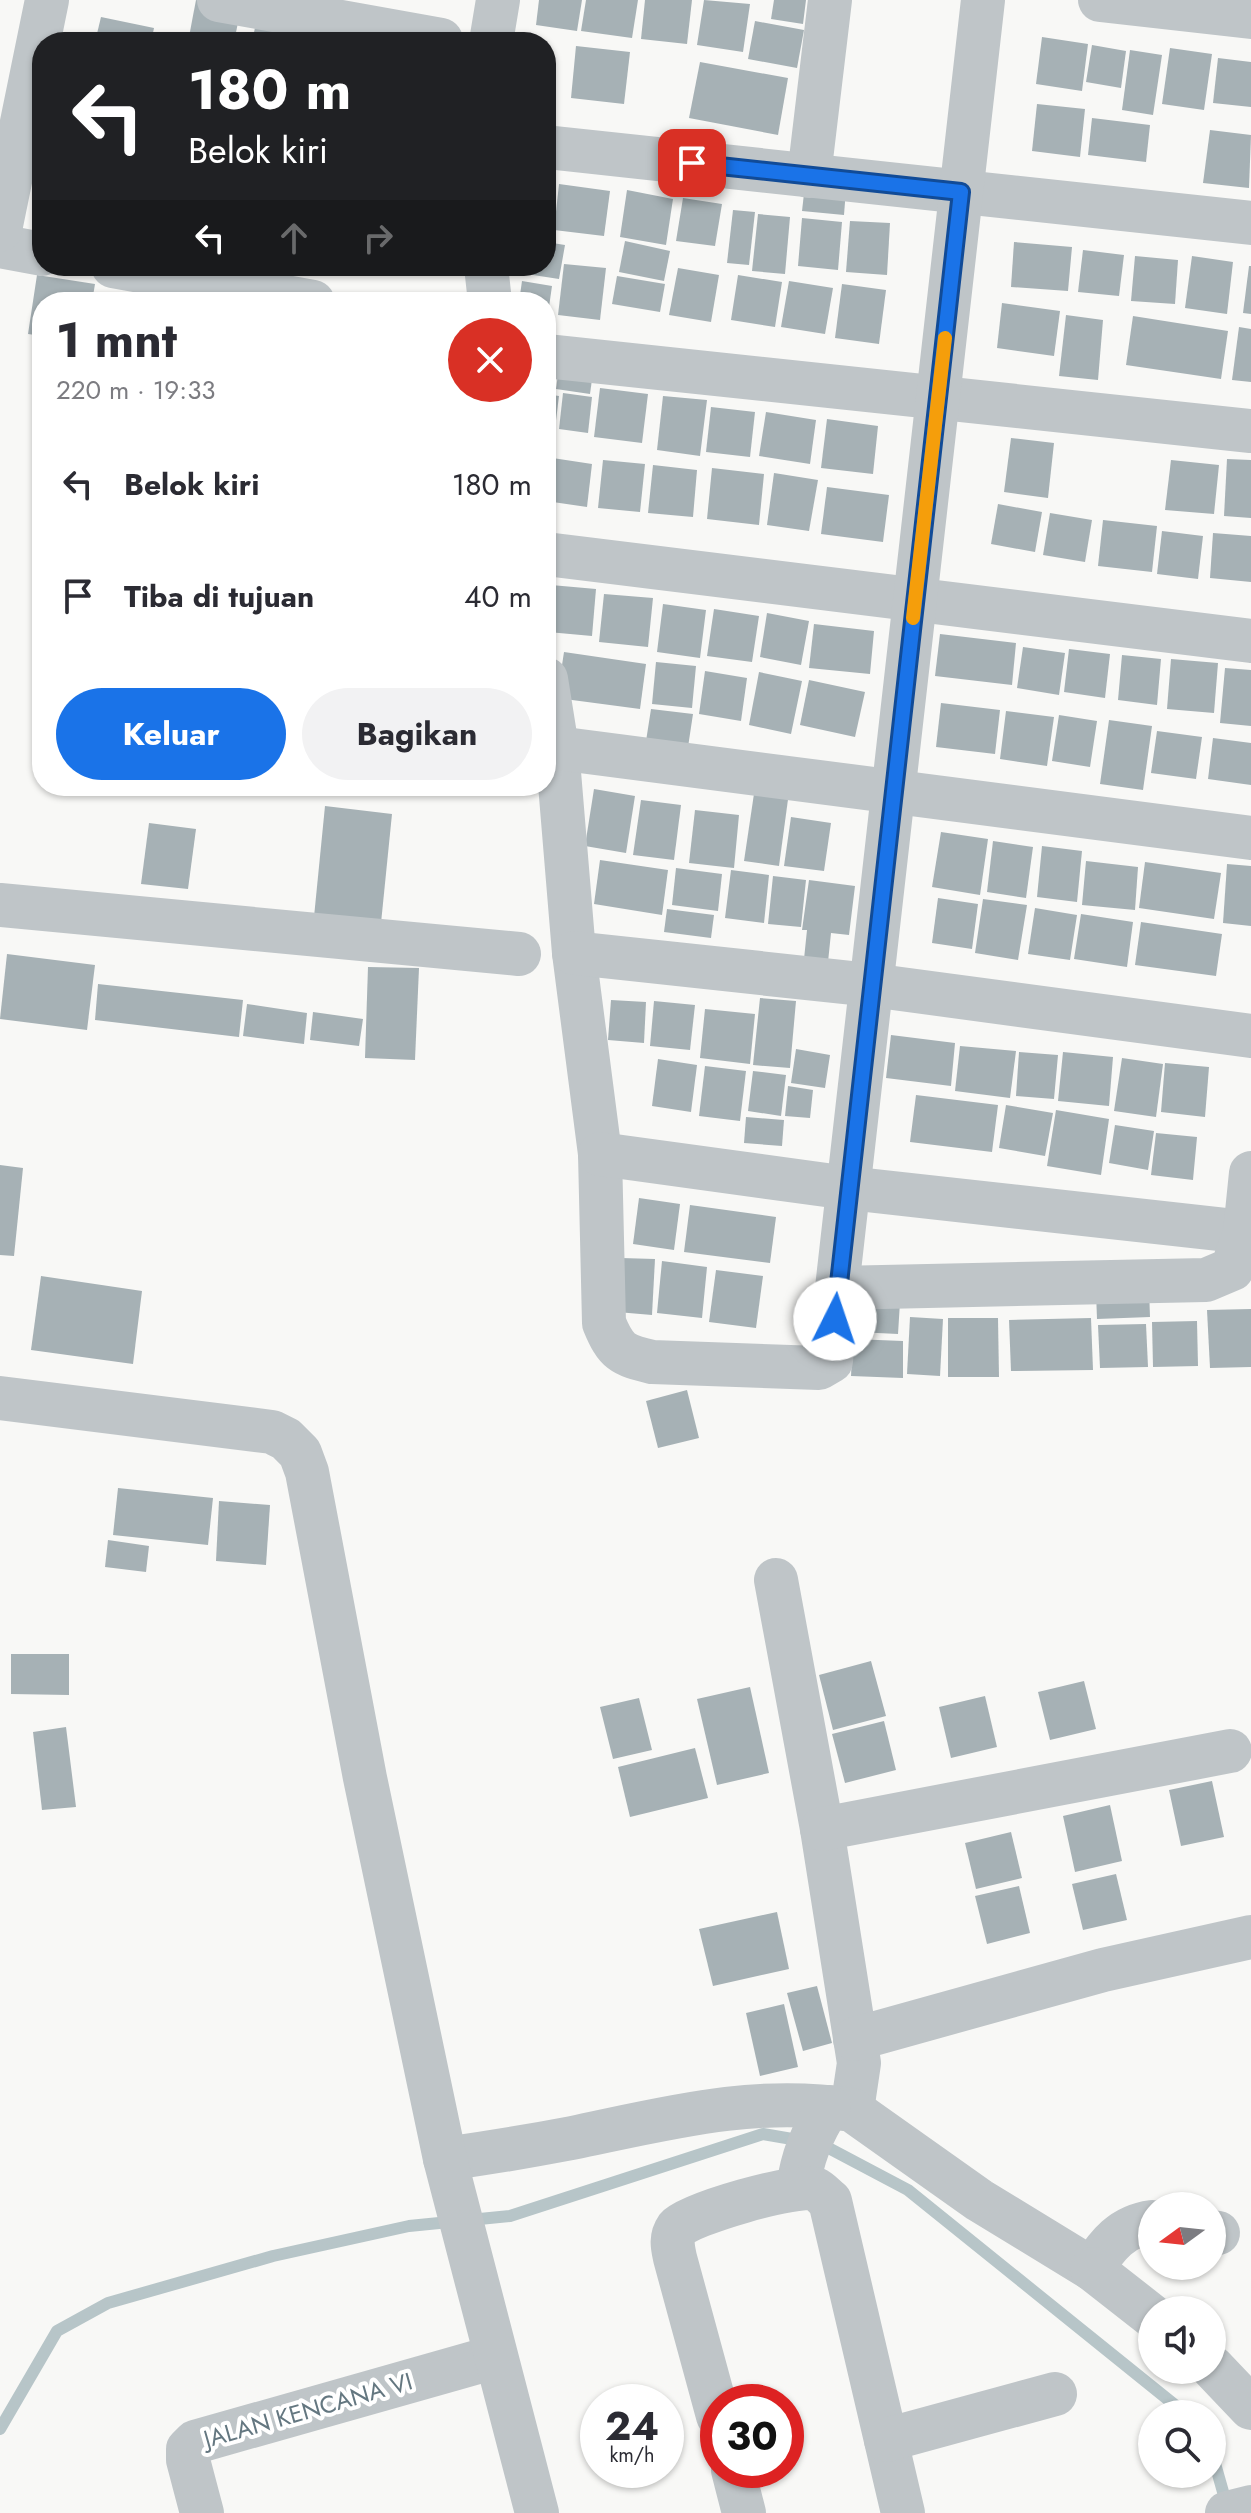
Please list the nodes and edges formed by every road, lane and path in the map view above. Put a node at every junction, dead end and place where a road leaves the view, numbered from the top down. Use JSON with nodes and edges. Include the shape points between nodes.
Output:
{"nodes":[{"id":1,"x":47,"y":0,"type":"edge"},
{"id":2,"x":219,"y":0,"type":"edge"},
{"id":3,"x":498,"y":0,"type":"edge"},
{"id":4,"x":830,"y":0,"type":"edge"},
{"id":5,"x":983,"y":0,"type":"edge"},
{"id":6,"x":1100,"y":0,"type":"edge"},
{"id":7,"x":1251,"y":17,"type":"edge"},
{"id":8,"x":40,"y":32,"type":"edge"},
{"id":9,"x":397,"y":32,"type":"edge"},
{"id":10,"x":493,"y":32,"type":"edge"},
{"id":11,"x":32,"y":73,"type":"edge"},
{"id":12,"x":556,"y":148,"type":"edge"},
{"id":13,"x":809,"y":176,"type":"junction"},
{"id":14,"x":961,"y":192,"type":"junction"},
{"id":15,"x":1251,"y":223,"type":"edge"},
{"id":16,"x":0,"y":230,"type":"edge"},
{"id":17,"x":0,"y":246,"type":"edge"},
{"id":18,"x":32,"y":252,"type":"edge"},
{"id":19,"x":169,"y":276,"type":"edge"},
{"id":20,"x":257,"y":292,"type":"edge"},
{"id":21,"x":556,"y":357,"type":"edge"},
{"id":22,"x":938,"y":397,"type":"junction"},
{"id":23,"x":1251,"y":431,"type":"edge"},
{"id":24,"x":556,"y":555,"type":"edge"},
{"id":25,"x":915,"y":600,"type":"junction"},
{"id":26,"x":1251,"y":641,"type":"edge"},
{"id":27,"x":556,"y":742,"type":"edge"},
{"id":28,"x":557,"y":748,"type":"junction"},
{"id":29,"x":893,"y":791,"type":"junction"},
{"id":30,"x":1251,"y":838,"type":"edge"},
{"id":31,"x":0,"y":905,"type":"edge"},
{"id":32,"x":574,"y":953,"type":"junction"},
{"id":33,"x":519,"y":954,"type":"dead end"},
{"id":34,"x":871,"y":985,"type":"junction"},
{"id":35,"x":1251,"y":1036,"type":"edge"},
{"id":36,"x":600,"y":1154,"type":"junction"},
{"id":37,"x":1251,"y":1173,"type":"edge"},
{"id":38,"x":848,"y":1188,"type":"junction"},
{"id":39,"x":1245,"y":1232,"type":"junction"},
{"id":40,"x":837,"y":1288,"type":"junction"},
{"id":41,"x":0,"y":1398,"type":"edge"},
{"id":42,"x":776,"y":1580,"type":"dead end"},
{"id":43,"x":1230,"y":1751,"type":"dead end"},
{"id":44,"x":822,"y":1829,"type":"junction"},
{"id":45,"x":1251,"y":1937,"type":"edge"},
{"id":46,"x":855,"y":2039,"type":"junction"},
{"id":47,"x":818,"y":2141,"type":"junction"},
{"id":48,"x":447,"y":2166,"type":"junction"},
{"id":49,"x":1138,"y":2224,"type":"edge"},
{"id":50,"x":1092,"y":2269,"type":"junction"},
{"id":51,"x":1138,"y":2305,"type":"edge"},
{"id":52,"x":495,"y":2357,"type":"junction"},
{"id":53,"x":1226,"y":2382,"type":"edge"},
{"id":54,"x":709,"y":2384,"type":"edge"},
{"id":55,"x":1055,"y":2394,"type":"dead end"},
{"id":56,"x":1251,"y":2408,"type":"edge"},
{"id":57,"x":886,"y":2440,"type":"junction"},
{"id":58,"x":738,"y":2488,"type":"edge"},
{"id":59,"x":1251,"y":2507,"type":"edge"},
{"id":60,"x":202,"y":2513,"type":"edge"},
{"id":61,"x":537,"y":2513,"type":"edge"},
{"id":62,"x":744,"y":2513,"type":"edge"},
{"id":63,"x":903,"y":2513,"type":"edge"},
{"id":64,"x":1227,"y":2513,"type":"edge"}],
"edges":[{"from":1,"to":8,"type":"street"},
{"from":2,"to":9,"type":"street"},
{"from":3,"to":10,"type":"street"},
{"from":4,"to":13,"type":"street"},
{"from":5,"to":14,"type":"street"},
{"from":6,"to":7,"type":"street"},
{"from":11,"to":16,"type":"street"},
{"from":12,"to":13,"type":"street"},
{"from":13,"to":14,"type":"street"},
{"from":14,"to":15,"type":"street"},
{"from":14,"to":22,"type":"street"},
{"from":17,"to":18,"type":"street"},
{"from":19,"to":20,"type":"street"},
{"from":21,"to":22,"type":"street"},
{"from":22,"to":23,"type":"street"},
{"from":22,"to":25,"type":"street"},
{"from":24,"to":25,"type":"street"},
{"from":25,"to":26,"type":"street"},
{"from":25,"to":29,"type":"street"},
{"from":27,"to":28,"type":"street"},
{"from":28,"to":29,"type":"street"},
{"from":28,"to":32,"type":"street"},
{"from":29,"to":30,"type":"street"},
{"from":29,"to":34,"type":"street"},
{"from":31,"to":33,"type":"street"},
{"from":32,"to":34,"type":"street"},
{"from":32,"to":36,"type":"street"},
{"from":34,"to":35,"type":"street"},
{"from":34,"to":38,"type":"street"},
{"from":36,"to":38,"type":"street"},
{"from":36,"to":40,"type":"street","via":[[604,1323],[612,1344],[625,1355],[652,1362],[819,1368],[831,1361]]},
{"from":37,"to":39,"type":"street"},
{"from":38,"to":39,"type":"street"},
{"from":38,"to":40,"type":"street"},
{"from":39,"to":40,"type":"street","via":[[1232,1269],[1206,1280]]},
{"from":41,"to":48,"type":"street","via":[[272,1432],[300,1453]]},
{"from":42,"to":44,"type":"street"},
{"from":43,"to":44,"type":"street"},
{"from":44,"to":46,"type":"street"},
{"from":45,"to":46,"type":"street","via":[[1103,1970]]},
{"from":46,"to":47,"type":"street","via":[[859,2063]]},
{"from":47,"to":48,"type":"street","via":[[765,2104],[710,2109]]},
{"from":47,"to":50,"type":"street","via":[[979,2200]]},
{"from":47,"to":54,"type":"street","via":[[675,2230],[675,2258]]},
{"from":47,"to":57,"type":"street","via":[[816,2190],[830,2201]]},
{"from":48,"to":52,"type":"street"},
{"from":49,"to":50,"type":"street","via":[[1107,2244]]},
{"from":50,"to":51,"type":"street"},
{"from":52,"to":60,"type":"street","name":"JALAN KENCANA VI","via":[[195,2442],[188,2460]]},
{"from":52,"to":61,"type":"street"},
{"from":53,"to":56,"type":"street"},
{"from":55,"to":57,"type":"street"},
{"from":57,"to":63,"type":"street"},
{"from":58,"to":62,"type":"street"},
{"from":59,"to":64,"type":"street"}]}
